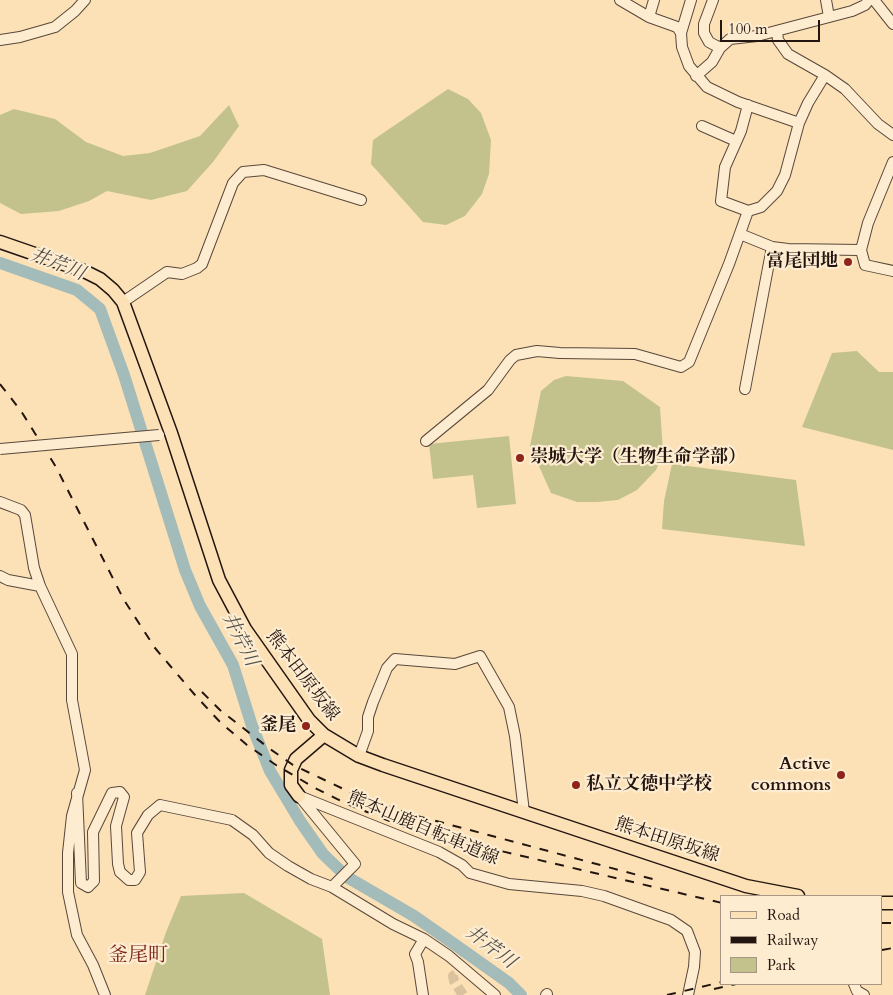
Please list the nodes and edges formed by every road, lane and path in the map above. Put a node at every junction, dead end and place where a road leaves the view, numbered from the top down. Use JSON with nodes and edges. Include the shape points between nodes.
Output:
{"nodes":[{"id":1,"x":85,"y":0,"type":"edge"},
{"id":2,"x":620,"y":0,"type":"edge"},
{"id":3,"x":654,"y":0,"type":"edge"},
{"id":4,"x":691,"y":0,"type":"edge"},
{"id":5,"x":713,"y":0,"type":"edge"},
{"id":6,"x":826,"y":0,"type":"edge"},
{"id":7,"x":869,"y":0,"type":"edge"},
{"id":8,"x":874,"y":0,"type":"edge"},
{"id":9,"x":828,"y":16,"type":"junction"},
{"id":10,"x":649,"y":17,"type":"junction"},
{"id":11,"x":893,"y":24,"type":"edge"},
{"id":12,"x":777,"y":31,"type":"junction"},
{"id":13,"x":681,"y":33,"type":"junction"},
{"id":14,"x":0,"y":40,"type":"edge"},
{"id":15,"x":720,"y":48,"type":"junction"},
{"id":16,"x":824,"y":75,"type":"junction"},
{"id":17,"x":696,"y":76,"type":"junction"},
{"id":18,"x":748,"y":105,"type":"junction"},
{"id":19,"x":799,"y":123,"type":"junction"},
{"id":20,"x":702,"y":126,"type":"dead end"},
{"id":21,"x":893,"y":135,"type":"edge"},
{"id":22,"x":736,"y":141,"type":"junction"},
{"id":23,"x":893,"y":162,"type":"edge"},
{"id":24,"x":361,"y":200,"type":"dead end"},
{"id":25,"x":748,"y":211,"type":"junction"},
{"id":26,"x":740,"y":234,"type":"junction"},
{"id":27,"x":0,"y":242,"type":"edge"},
{"id":28,"x":772,"y":247,"type":"junction"},
{"id":29,"x":861,"y":250,"type":"junction"},
{"id":30,"x":893,"y":271,"type":"edge"},
{"id":31,"x":123,"y":302,"type":"junction"},
{"id":32,"x":745,"y":389,"type":"dead end"},
{"id":33,"x":165,"y":434,"type":"junction"},
{"id":34,"x":426,"y":441,"type":"dead end"},
{"id":35,"x":0,"y":449,"type":"edge"},
{"id":36,"x":0,"y":502,"type":"edge"},
{"id":37,"x":0,"y":576,"type":"edge"},
{"id":38,"x":40,"y":586,"type":"junction"},
{"id":39,"x":324,"y":735,"type":"junction"},
{"id":40,"x":359,"y":756,"type":"junction"},
{"id":41,"x":77,"y":793,"type":"junction"},
{"id":42,"x":299,"y":796,"type":"junction"},
{"id":43,"x":524,"y":812,"type":"junction"},
{"id":44,"x":332,"y":887,"type":"junction"},
{"id":45,"x":793,"y":895,"type":"edge"},
{"id":46,"x":424,"y":939,"type":"junction"},
{"id":47,"x":105,"y":995,"type":"edge"},
{"id":48,"x":423,"y":995,"type":"edge"},
{"id":49,"x":495,"y":995,"type":"edge"},
{"id":50,"x":688,"y":995,"type":"edge"}],
"edges":[{"from":1,"to":14,"type":"street","via":[[55,27]]},
{"from":2,"to":10,"type":"street"},
{"from":3,"to":10,"type":"street"},
{"from":4,"to":13,"type":"street"},
{"from":5,"to":15,"type":"street","via":[[704,33],[709,42]]},
{"from":6,"to":9,"type":"street"},
{"from":7,"to":9,"type":"street","via":[[852,11]]},
{"from":8,"to":11,"type":"street"},
{"from":9,"to":12,"type":"street"},
{"from":10,"to":13,"type":"street","via":[[677,27]]},
{"from":12,"to":15,"type":"street","via":[[730,39]]},
{"from":12,"to":16,"type":"street","via":[[778,40],[788,54]]},
{"from":13,"to":17,"type":"street","via":[[686,58]]},
{"from":15,"to":17,"type":"street","via":[[712,62]]},
{"from":16,"to":19,"type":"street"},
{"from":16,"to":21,"type":"street","via":[[845,89]]},
{"from":17,"to":18,"type":"street","via":[[707,88]]},
{"from":18,"to":19,"type":"street"},
{"from":18,"to":22,"type":"street"},
{"from":19,"to":25,"type":"street","via":[[785,175],[777,191],[761,207]]},
{"from":20,"to":22,"type":"street"},
{"from":22,"to":25,"type":"street","via":[[726,167],[721,201]]},
{"from":23,"to":29,"type":"street","via":[[868,223]]},
{"from":24,"to":31,"type":"street","via":[[264,170],[243,172],[233,183],[202,264],[182,274],[167,272]]},
{"from":25,"to":26,"type":"street"},
{"from":26,"to":28,"type":"street"},
{"from":26,"to":34,"type":"street","via":[[689,362],[681,367],[634,354],[537,351],[516,355],[488,390]]},
{"from":27,"to":31,"type":"main road","name":"熊本田原坂線","via":[[84,271],[100,279]]},
{"from":28,"to":29,"type":"street"},
{"from":28,"to":32,"type":"street"},
{"from":29,"to":30,"type":"street","via":[[865,265]]},
{"from":31,"to":33,"type":"main road","name":"熊本田原坂線"},
{"from":33,"to":35,"type":"street","bridge":true},
{"from":33,"to":39,"type":"main road","name":"熊本田原坂線","via":[[219,580],[245,629],[309,720]]},
{"from":36,"to":38,"type":"street","via":[[25,515]]},
{"from":37,"to":38,"type":"street"},
{"from":38,"to":41,"type":"street","via":[[72,654],[72,700],[85,770]]},
{"from":39,"to":40,"type":"main road","name":"熊本田原坂線"},
{"from":39,"to":42,"type":"main road","via":[[296,759],[291,770],[291,784]]},
{"from":40,"to":43,"type":"main road","name":"熊本田原坂線"},
{"from":40,"to":43,"type":"street","via":[[368,731],[372,702],[387,668],[395,659],[455,664],[480,656],[509,707]]},
{"from":41,"to":44,"type":"street","via":[[81,883],[88,887],[94,881],[93,832],[112,793],[120,792],[124,797],[116,826],[118,864],[120,872],[129,880],[135,880],[140,872],[137,833],[148,815],[160,805],[232,820],[288,866]]},
{"from":41,"to":47,"type":"street","via":[[68,853],[68,892],[77,935]]},
{"from":42,"to":44,"type":"street","via":[[355,864]]},
{"from":42,"to":50,"type":"street","name":"熊本山鹿自転車道線","via":[[439,852],[470,872],[509,884],[604,896],[671,920],[687,931],[696,952]]},
{"from":43,"to":45,"type":"main road","name":"熊本田原坂線","via":[[746,886]]},
{"from":44,"to":46,"type":"street"},
{"from":46,"to":48,"type":"street","via":[[415,954]]},
{"from":46,"to":49,"type":"street"}]}
